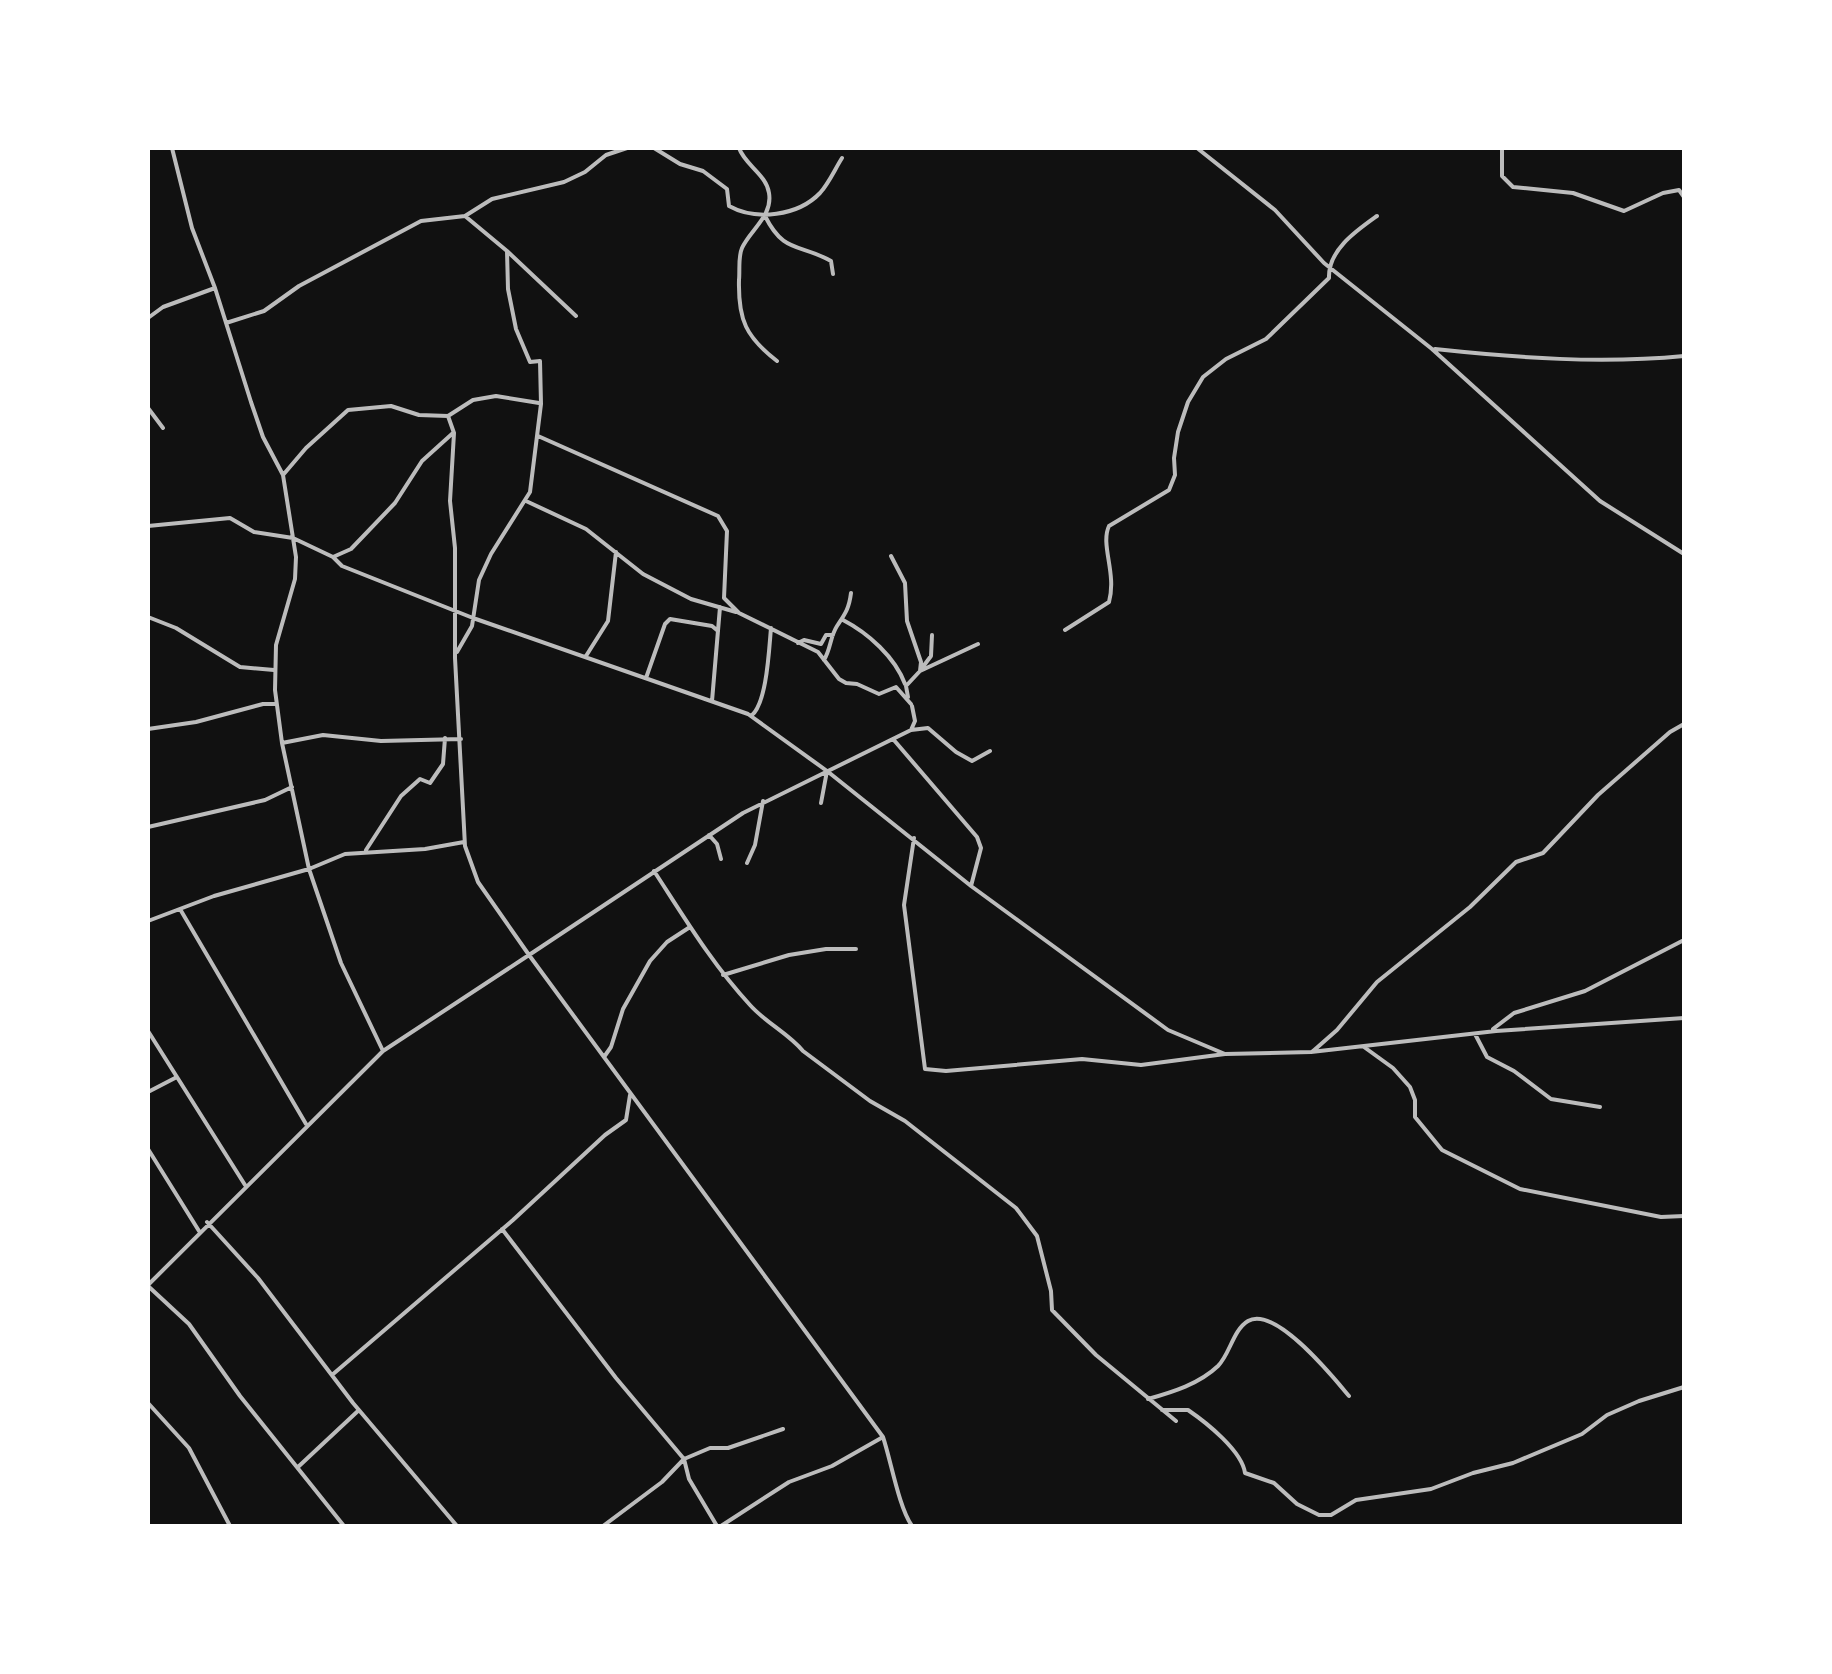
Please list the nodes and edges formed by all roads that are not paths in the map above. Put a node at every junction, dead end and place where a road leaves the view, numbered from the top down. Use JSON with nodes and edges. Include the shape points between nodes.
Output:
{"nodes":[{"id":1,"x":172,"y":148,"type":"edge"},
{"id":2,"x":627,"y":148,"type":"edge"},
{"id":3,"x":654,"y":148,"type":"edge"},
{"id":4,"x":739,"y":148,"type":"edge"},
{"id":5,"x":1197,"y":148,"type":"edge"},
{"id":6,"x":1502,"y":148,"type":"edge"},
{"id":7,"x":842,"y":158,"type":"dead end"},
{"id":8,"x":1682,"y":190,"type":"edge"},
{"id":9,"x":1684,"y":197,"type":"edge"},
{"id":10,"x":465,"y":216,"type":"junction"},
{"id":11,"x":765,"y":216,"type":"junction"},
{"id":12,"x":1377,"y":216,"type":"dead end"},
{"id":13,"x":507,"y":251,"type":"junction"},
{"id":14,"x":1329,"y":266,"type":"junction"},
{"id":15,"x":833,"y":274,"type":"dead end"},
{"id":16,"x":1329,"y":278,"type":"junction"},
{"id":17,"x":1342,"y":278,"type":"junction"},
{"id":18,"x":216,"y":288,"type":"junction"},
{"id":19,"x":576,"y":316,"type":"dead end"},
{"id":20,"x":148,"y":318,"type":"edge"},
{"id":21,"x":226,"y":323,"type":"junction"},
{"id":22,"x":1432,"y":349,"type":"junction"},
{"id":23,"x":1684,"y":356,"type":"edge"},
{"id":24,"x":778,"y":361,"type":"dead end"},
{"id":25,"x":540,"y":404,"type":"junction"},
{"id":26,"x":148,"y":408,"type":"edge"},
{"id":27,"x":448,"y":416,"type":"junction"},
{"id":28,"x":164,"y":428,"type":"dead end"},
{"id":29,"x":454,"y":433,"type":"junction"},
{"id":30,"x":538,"y":436,"type":"junction"},
{"id":31,"x":283,"y":475,"type":"junction"},
{"id":32,"x":526,"y":500,"type":"junction"},
{"id":33,"x":148,"y":526,"type":"edge"},
{"id":34,"x":293,"y":538,"type":"junction"},
{"id":35,"x":616,"y":552,"type":"junction"},
{"id":36,"x":1684,"y":554,"type":"edge"},
{"id":37,"x":333,"y":556,"type":"junction"},
{"id":38,"x":891,"y":556,"type":"dead end"},
{"id":39,"x":851,"y":593,"type":"dead end"},
{"id":40,"x":720,"y":607,"type":"junction"},
{"id":41,"x":457,"y":612,"type":"junction"},
{"id":42,"x":739,"y":614,"type":"junction"},
{"id":43,"x":148,"y":617,"type":"edge"},
{"id":44,"x":474,"y":618,"type":"junction"},
{"id":45,"x":843,"y":620,"type":"junction"},
{"id":46,"x":771,"y":628,"type":"junction"},
{"id":47,"x":1065,"y":630,"type":"dead end"},
{"id":48,"x":718,"y":631,"type":"junction"},
{"id":49,"x":833,"y":635,"type":"junction"},
{"id":50,"x":932,"y":635,"type":"dead end"},
{"id":51,"x":798,"y":642,"type":"junction"},
{"id":52,"x":978,"y":644,"type":"dead end"},
{"id":53,"x":586,"y":657,"type":"junction"},
{"id":54,"x":455,"y":658,"type":"junction"},
{"id":55,"x":824,"y":660,"type":"junction"},
{"id":56,"x":274,"y":670,"type":"junction"},
{"id":57,"x":920,"y":671,"type":"junction"},
{"id":58,"x":646,"y":678,"type":"junction"},
{"id":59,"x":906,"y":686,"type":"junction"},
{"id":60,"x":896,"y":687,"type":"junction"},
{"id":61,"x":712,"y":701,"type":"junction"},
{"id":62,"x":276,"y":704,"type":"junction"},
{"id":63,"x":911,"y":704,"type":"junction"},
{"id":64,"x":751,"y":716,"type":"junction"},
{"id":65,"x":1684,"y":724,"type":"edge"},
{"id":66,"x":148,"y":729,"type":"edge"},
{"id":67,"x":911,"y":730,"type":"junction"},
{"id":68,"x":444,"y":738,"type":"junction"},
{"id":69,"x":460,"y":739,"type":"junction"},
{"id":70,"x":893,"y":739,"type":"junction"},
{"id":71,"x":282,"y":743,"type":"junction"},
{"id":72,"x":990,"y":751,"type":"dead end"},
{"id":73,"x":827,"y":771,"type":"junction"},
{"id":74,"x":292,"y":787,"type":"junction"},
{"id":75,"x":764,"y":801,"type":"junction"},
{"id":76,"x":821,"y":803,"type":"dead end"},
{"id":77,"x":148,"y":827,"type":"edge"},
{"id":78,"x":709,"y":835,"type":"junction"},
{"id":79,"x":914,"y":838,"type":"junction"},
{"id":80,"x":464,"y":842,"type":"junction"},
{"id":81,"x":365,"y":852,"type":"junction"},
{"id":82,"x":721,"y":859,"type":"dead end"},
{"id":83,"x":748,"y":863,"type":"dead end"},
{"id":84,"x":309,"y":868,"type":"junction"},
{"id":85,"x":654,"y":871,"type":"junction"},
{"id":86,"x":971,"y":886,"type":"junction"},
{"id":87,"x":180,"y":909,"type":"junction"},
{"id":88,"x":148,"y":921,"type":"edge"},
{"id":89,"x":690,"y":927,"type":"junction"},
{"id":90,"x":1684,"y":940,"type":"edge"},
{"id":91,"x":856,"y":949,"type":"dead end"},
{"id":92,"x":529,"y":954,"type":"junction"},
{"id":93,"x":723,"y":975,"type":"junction"},
{"id":94,"x":1684,"y":1018,"type":"edge"},
{"id":95,"x":148,"y":1032,"type":"edge"},
{"id":96,"x":1490,"y":1032,"type":"junction"},
{"id":97,"x":1474,"y":1034,"type":"junction"},
{"id":98,"x":1364,"y":1047,"type":"junction"},
{"id":99,"x":383,"y":1051,"type":"junction"},
{"id":100,"x":1311,"y":1052,"type":"junction"},
{"id":101,"x":1226,"y":1054,"type":"junction"},
{"id":102,"x":604,"y":1057,"type":"junction"},
{"id":103,"x":174,"y":1078,"type":"junction"},
{"id":104,"x":148,"y":1092,"type":"edge"},
{"id":105,"x":630,"y":1094,"type":"junction"},
{"id":106,"x":1600,"y":1107,"type":"dead end"},
{"id":107,"x":307,"y":1125,"type":"junction"},
{"id":108,"x":148,"y":1149,"type":"edge"},
{"id":109,"x":245,"y":1185,"type":"junction"},
{"id":110,"x":1684,"y":1216,"type":"edge"},
{"id":111,"x":208,"y":1222,"type":"junction"},
{"id":112,"x":502,"y":1229,"type":"junction"},
{"id":113,"x":200,"y":1230,"type":"junction"},
{"id":114,"x":148,"y":1285,"type":"edge"},
{"id":115,"x":332,"y":1375,"type":"junction"},
{"id":116,"x":1684,"y":1387,"type":"edge"},
{"id":117,"x":1350,"y":1396,"type":"dead end"},
{"id":118,"x":1148,"y":1399,"type":"junction"},
{"id":119,"x":148,"y":1404,"type":"edge"},
{"id":120,"x":359,"y":1410,"type":"junction"},
{"id":121,"x":1162,"y":1410,"type":"junction"},
{"id":122,"x":1176,"y":1422,"type":"dead end"},
{"id":123,"x":783,"y":1429,"type":"dead end"},
{"id":124,"x":883,"y":1436,"type":"junction"},
{"id":125,"x":684,"y":1459,"type":"junction"},
{"id":126,"x":298,"y":1467,"type":"junction"},
{"id":127,"x":230,"y":1526,"type":"edge"},
{"id":128,"x":344,"y":1526,"type":"edge"},
{"id":129,"x":457,"y":1526,"type":"edge"},
{"id":130,"x":603,"y":1526,"type":"edge"},
{"id":131,"x":719,"y":1526,"type":"edge"},
{"id":132,"x":912,"y":1526,"type":"edge"}],
"edges":[{"from":1,"to":18,"type":"street"},
{"from":2,"to":10,"type":"street","via":[[564,182],[492,198]]},
{"from":3,"to":11,"type":"street","via":[[727,189],[729,206]]},
{"from":4,"to":11,"type":"street","via":[[770,195]]},
{"from":5,"to":14,"type":"street","via":[[1275,210]]},
{"from":6,"to":8,"type":"street","via":[[1502,176],[1513,188],[1573,193],[1624,211]]},
{"from":7,"to":11,"type":"street","via":[[819,194]]},
{"from":8,"to":9,"type":"street"},
{"from":10,"to":13,"type":"street"},
{"from":10,"to":21,"type":"street","via":[[421,222],[264,311]]},
{"from":11,"to":15,"type":"street","via":[[774,235],[830,261]]},
{"from":11,"to":24,"type":"street","via":[[740,251],[739,299],[754,343]]},
{"from":12,"to":14,"type":"street"},
{"from":13,"to":19,"type":"street"},
{"from":13,"to":25,"type":"street","via":[[516,329],[530,362],[540,361]]},
{"from":14,"to":16,"type":"street"},
{"from":14,"to":17,"type":"street"},
{"from":16,"to":17,"type":"street"},
{"from":16,"to":47,"type":"street","via":[[1266,339],[1203,377],[1178,432],[1169,490],[1105,534],[1113,572],[1109,602]]},
{"from":17,"to":22,"type":"street"},
{"from":18,"to":20,"type":"street"},
{"from":18,"to":21,"type":"street"},
{"from":21,"to":31,"type":"street","via":[[263,437]]},
{"from":22,"to":23,"type":"street","via":[[1549,361]]},
{"from":22,"to":36,"type":"street","via":[[1600,501]]},
{"from":25,"to":27,"type":"street","via":[[496,396],[473,400]]},
{"from":25,"to":30,"type":"street"},
{"from":26,"to":28,"type":"street"},
{"from":27,"to":29,"type":"street"},
{"from":27,"to":31,"type":"street","via":[[391,406],[348,410]]},
{"from":29,"to":37,"type":"street","via":[[422,461],[351,549]]},
{"from":29,"to":41,"type":"street","via":[[450,501]]},
{"from":30,"to":32,"type":"street"},
{"from":30,"to":42,"type":"street","via":[[718,516],[727,531],[724,598]]},
{"from":31,"to":34,"type":"street"},
{"from":32,"to":35,"type":"street"},
{"from":32,"to":44,"type":"street","via":[[491,554]]},
{"from":33,"to":34,"type":"street","via":[[230,518],[254,532]]},
{"from":34,"to":37,"type":"street"},
{"from":34,"to":56,"type":"street","via":[[295,579]]},
{"from":35,"to":40,"type":"street","via":[[643,574]]},
{"from":35,"to":53,"type":"street","via":[[608,621]]},
{"from":37,"to":41,"type":"street","via":[[342,566]]},
{"from":38,"to":57,"type":"street","via":[[905,583]]},
{"from":39,"to":45,"type":"street"},
{"from":40,"to":42,"type":"street"},
{"from":40,"to":48,"type":"street"},
{"from":41,"to":44,"type":"street"},
{"from":41,"to":54,"type":"street"},
{"from":42,"to":46,"type":"street"},
{"from":43,"to":56,"type":"street","via":[[240,666]]},
{"from":44,"to":53,"type":"street"},
{"from":44,"to":54,"type":"street"},
{"from":45,"to":49,"type":"street"},
{"from":45,"to":59,"type":"street","via":[[884,651]]},
{"from":46,"to":51,"type":"street"},
{"from":46,"to":64,"type":"street","via":[[762,699]]},
{"from":48,"to":58,"type":"street","via":[[670,619]]},
{"from":48,"to":61,"type":"street"},
{"from":49,"to":51,"type":"street","via":[[821,644]]},
{"from":49,"to":55,"type":"street"},
{"from":50,"to":57,"type":"street","via":[[931,656]]},
{"from":51,"to":55,"type":"street"},
{"from":52,"to":57,"type":"street"},
{"from":53,"to":58,"type":"street"},
{"from":54,"to":69,"type":"street"},
{"from":55,"to":60,"type":"street","via":[[846,683],[879,694]]},
{"from":56,"to":62,"type":"street"},
{"from":57,"to":59,"type":"street"},
{"from":58,"to":61,"type":"street"},
{"from":59,"to":60,"type":"street"},
{"from":59,"to":63,"type":"street"},
{"from":60,"to":63,"type":"street"},
{"from":61,"to":64,"type":"street"},
{"from":62,"to":66,"type":"street"},
{"from":62,"to":71,"type":"street"},
{"from":63,"to":67,"type":"street"},
{"from":64,"to":73,"type":"street"},
{"from":65,"to":100,"type":"street","via":[[1598,795],[1543,853],[1516,862],[1377,982]]},
{"from":67,"to":70,"type":"street"},
{"from":67,"to":72,"type":"street","via":[[928,728],[972,761]]},
{"from":68,"to":69,"type":"street"},
{"from":68,"to":71,"type":"street","via":[[382,741],[323,734]]},
{"from":68,"to":81,"type":"street","via":[[443,764],[430,783],[420,779],[401,796]]},
{"from":69,"to":80,"type":"street"},
{"from":70,"to":73,"type":"street"},
{"from":70,"to":86,"type":"street","via":[[977,838],[982,848]]},
{"from":71,"to":74,"type":"street"},
{"from":73,"to":75,"type":"street"},
{"from":73,"to":76,"type":"street"},
{"from":73,"to":79,"type":"street"},
{"from":74,"to":77,"type":"street","via":[[265,800]]},
{"from":74,"to":84,"type":"street"},
{"from":75,"to":78,"type":"street"},
{"from":75,"to":83,"type":"street"},
{"from":78,"to":82,"type":"street"},
{"from":78,"to":85,"type":"street"},
{"from":79,"to":86,"type":"street"},
{"from":79,"to":101,"type":"street","via":[[904,905],[925,1069],[1082,1058],[1141,1065]]},
{"from":80,"to":81,"type":"street"},
{"from":80,"to":92,"type":"street","via":[[478,882]]},
{"from":81,"to":84,"type":"street"},
{"from":84,"to":87,"type":"street"},
{"from":84,"to":99,"type":"street","via":[[342,963]]},
{"from":85,"to":89,"type":"street"},
{"from":85,"to":92,"type":"street"},
{"from":86,"to":101,"type":"street","via":[[1168,1030]]},
{"from":87,"to":88,"type":"street"},
{"from":87,"to":107,"type":"street"},
{"from":89,"to":93,"type":"street"},
{"from":89,"to":102,"type":"street","via":[[650,961]]},
{"from":90,"to":96,"type":"street","via":[[1585,992],[1514,1013]]},
{"from":91,"to":93,"type":"street","via":[[788,955]]},
{"from":92,"to":99,"type":"street"},
{"from":92,"to":102,"type":"street"},
{"from":93,"to":118,"type":"street","via":[[774,1029],[1016,1208],[1037,1236],[1052,1310]]},
{"from":94,"to":96,"type":"street"},
{"from":95,"to":103,"type":"street"},
{"from":96,"to":97,"type":"street"},
{"from":97,"to":98,"type":"street"},
{"from":97,"to":106,"type":"street","via":[[1487,1057],[1552,1098]]},
{"from":98,"to":100,"type":"street"},
{"from":98,"to":110,"type":"street","via":[[1410,1087],[1415,1117],[1442,1150],[1520,1189]]},
{"from":99,"to":107,"type":"street"},
{"from":100,"to":101,"type":"street"},
{"from":102,"to":105,"type":"street"},
{"from":103,"to":104,"type":"street"},
{"from":103,"to":109,"type":"street"},
{"from":105,"to":112,"type":"street","via":[[626,1120]]},
{"from":105,"to":124,"type":"street"},
{"from":107,"to":109,"type":"street"},
{"from":108,"to":113,"type":"street"},
{"from":109,"to":111,"type":"street"},
{"from":111,"to":113,"type":"street"},
{"from":111,"to":115,"type":"street"},
{"from":112,"to":115,"type":"street"},
{"from":112,"to":125,"type":"street"},
{"from":113,"to":114,"type":"street"},
{"from":114,"to":126,"type":"street","via":[[188,1324]]},
{"from":115,"to":120,"type":"street"},
{"from":116,"to":121,"type":"street","via":[[1639,1400],[1545,1452],[1431,1489],[1356,1500],[1332,1516],[1319,1516],[1274,1482],[1246,1473],[1235,1450],[1188,1410]]},
{"from":117,"to":118,"type":"street","via":[[1286,1330],[1254,1318],[1243,1324],[1221,1364]]},
{"from":118,"to":121,"type":"street"},
{"from":119,"to":127,"type":"street","via":[[189,1448]]},
{"from":120,"to":126,"type":"street"},
{"from":120,"to":129,"type":"street"},
{"from":121,"to":122,"type":"street"},
{"from":123,"to":125,"type":"street"},
{"from":124,"to":131,"type":"street"},
{"from":124,"to":132,"type":"street"},
{"from":125,"to":130,"type":"street"},
{"from":125,"to":131,"type":"street","via":[[688,1479]]},
{"from":126,"to":128,"type":"street"}]}
